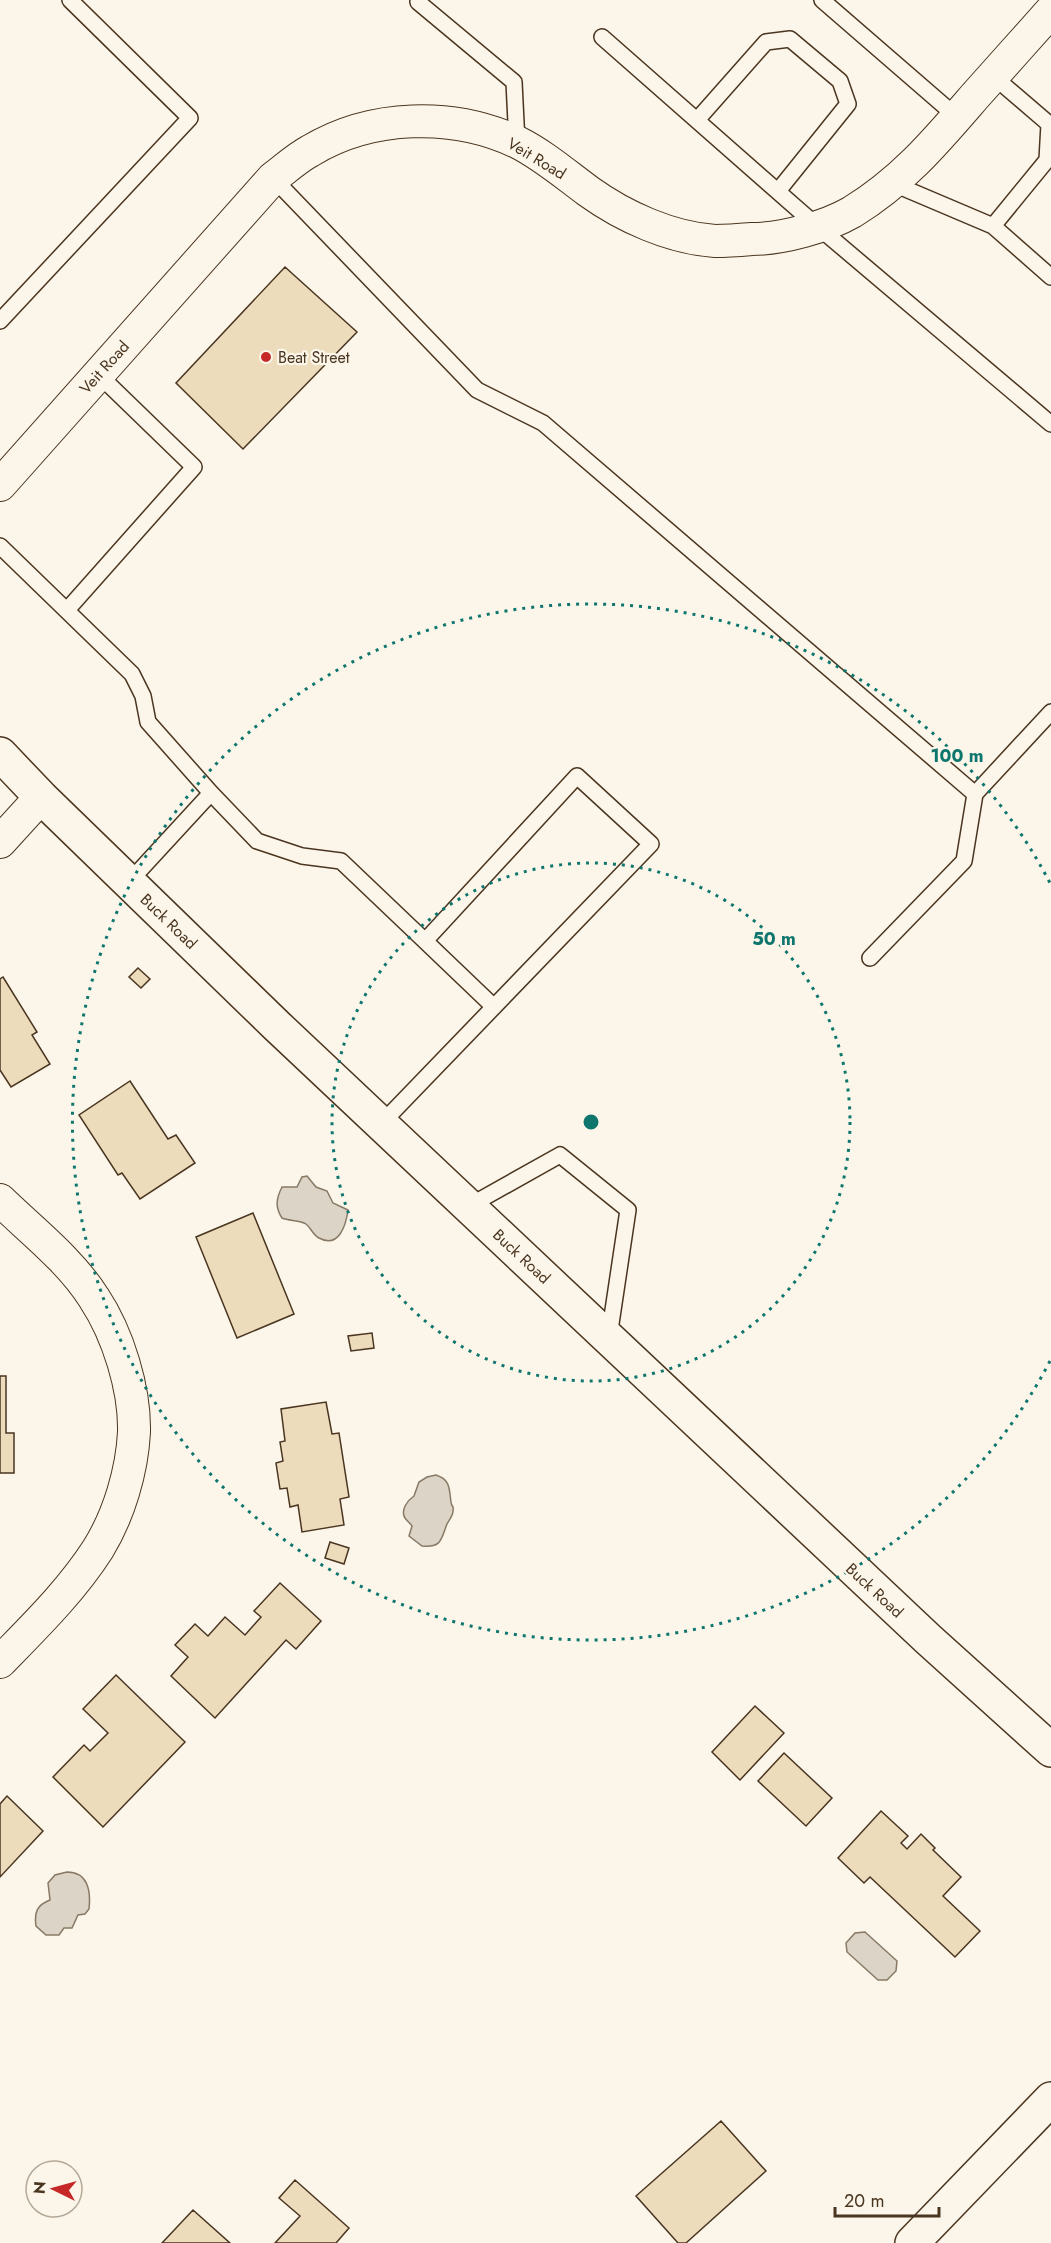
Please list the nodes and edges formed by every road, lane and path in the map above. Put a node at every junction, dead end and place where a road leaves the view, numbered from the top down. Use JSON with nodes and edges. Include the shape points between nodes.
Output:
{"nodes":[{"id":1,"x":70,"y":0,"type":"edge"},
{"id":2,"x":822,"y":0,"type":"edge"},
{"id":3,"x":418,"y":2,"type":"dead end"},
{"id":4,"x":1050,"y":14,"type":"edge"},
{"id":5,"x":602,"y":37,"type":"dead end"},
{"id":6,"x":993,"y":76,"type":"junction"},
{"id":7,"x":957,"y":117,"type":"junction"},
{"id":8,"x":697,"y":120,"type":"junction"},
{"id":9,"x":517,"y":143,"type":"junction"},
{"id":10,"x":273,"y":178,"type":"junction"},
{"id":11,"x":894,"y":184,"type":"junction"},
{"id":12,"x":778,"y":191,"type":"junction"},
{"id":13,"x":817,"y":226,"type":"junction"},
{"id":14,"x":993,"y":226,"type":"junction"},
{"id":15,"x":1051,"y":277,"type":"edge"},
{"id":16,"x":0,"y":321,"type":"edge"},
{"id":17,"x":98,"y":374,"type":"junction"},
{"id":18,"x":1051,"y":424,"type":"edge"},
{"id":19,"x":0,"y":485,"type":"edge"},
{"id":20,"x":0,"y":546,"type":"edge"},
{"id":21,"x":67,"y":610,"type":"junction"},
{"id":22,"x":1051,"y":712,"type":"edge"},
{"id":23,"x":0,"y":754,"type":"edge"},
{"id":24,"x":211,"y":793,"type":"junction"},
{"id":25,"x":975,"y":794,"type":"junction"},
{"id":26,"x":41,"y":796,"type":"junction"},
{"id":27,"x":0,"y":842,"type":"edge"},
{"id":28,"x":129,"y":882,"type":"junction"},
{"id":29,"x":425,"y":941,"type":"junction"},
{"id":30,"x":870,"y":958,"type":"dead end"},
{"id":31,"x":494,"y":1007,"type":"junction"},
{"id":32,"x":381,"y":1124,"type":"junction"},
{"id":33,"x":0,"y":1200,"type":"edge"},
{"id":34,"x":469,"y":1206,"type":"junction"},
{"id":35,"x":609,"y":1339,"type":"junction"},
{"id":36,"x":0,"y":1662,"type":"edge"},
{"id":37,"x":1051,"y":1750,"type":"edge"},
{"id":38,"x":1051,"y":2099,"type":"edge"},
{"id":39,"x":912,"y":2243,"type":"edge"}],
"edges":[{"from":1,"to":16,"type":"lane","via":[[190,118]]},
{"from":2,"to":7,"type":"lane"},
{"from":3,"to":9,"type":"lane","via":[[514,82]]},
{"from":4,"to":6,"type":"street","name":"Veit Road"},
{"from":5,"to":8,"type":"lane"},
{"from":6,"to":7,"type":"street","name":"Veit Road"},
{"from":6,"to":14,"type":"lane","via":[[1049,124],[1047,160]]},
{"from":7,"to":11,"type":"street","name":"Veit Road"},
{"from":8,"to":12,"type":"lane"},
{"from":8,"to":12,"type":"lane","via":[[766,42],[790,39],[840,81],[848,104]]},
{"from":9,"to":10,"type":"street","name":"Veit Road","via":[[489,131],[443,122],[397,122],[341,136],[310,151]]},
{"from":9,"to":13,"type":"street","name":"Veit Road","via":[[630,216],[681,235],[715,241],[767,239]]},
{"from":10,"to":17,"type":"street","name":"Veit Road"},
{"from":10,"to":25,"type":"lane","via":[[477,390],[543,423]]},
{"from":11,"to":13,"type":"street","name":"Veit Road","via":[[850,213]]},
{"from":11,"to":14,"type":"lane"},
{"from":12,"to":13,"type":"lane"},
{"from":13,"to":18,"type":"lane"},
{"from":14,"to":15,"type":"lane"},
{"from":17,"to":19,"type":"street","name":"Veit Road"},
{"from":17,"to":21,"type":"lane","via":[[194,467]]},
{"from":20,"to":21,"type":"lane"},
{"from":21,"to":24,"type":"lane","via":[[132,674],[148,722]]},
{"from":22,"to":25,"type":"lane"},
{"from":23,"to":26,"type":"street","name":"Buck Road"},
{"from":24,"to":28,"type":"lane"},
{"from":24,"to":29,"type":"lane","via":[[258,841],[302,856],[341,861]]},
{"from":25,"to":30,"type":"lane","via":[[964,861]]},
{"from":26,"to":27,"type":"street"},
{"from":26,"to":28,"type":"street","name":"Buck Road"},
{"from":28,"to":32,"type":"street","name":"Buck Road"},
{"from":29,"to":31,"type":"lane"},
{"from":29,"to":31,"type":"lane","via":[[577,776],[651,844]]},
{"from":31,"to":32,"type":"lane"},
{"from":32,"to":34,"type":"street","name":"Buck Road"},
{"from":33,"to":36,"type":"street","via":[[74,1271],[94,1298],[111,1329],[128,1379],[134,1432],[127,1477],[99,1548],[64,1596]]},
{"from":34,"to":35,"type":"street","name":"Buck Road"},
{"from":34,"to":35,"type":"lane","via":[[560,1155],[628,1210]]},
{"from":35,"to":37,"type":"street","name":"Buck Road","via":[[928,1640]]},
{"from":38,"to":39,"type":"street"}]}
